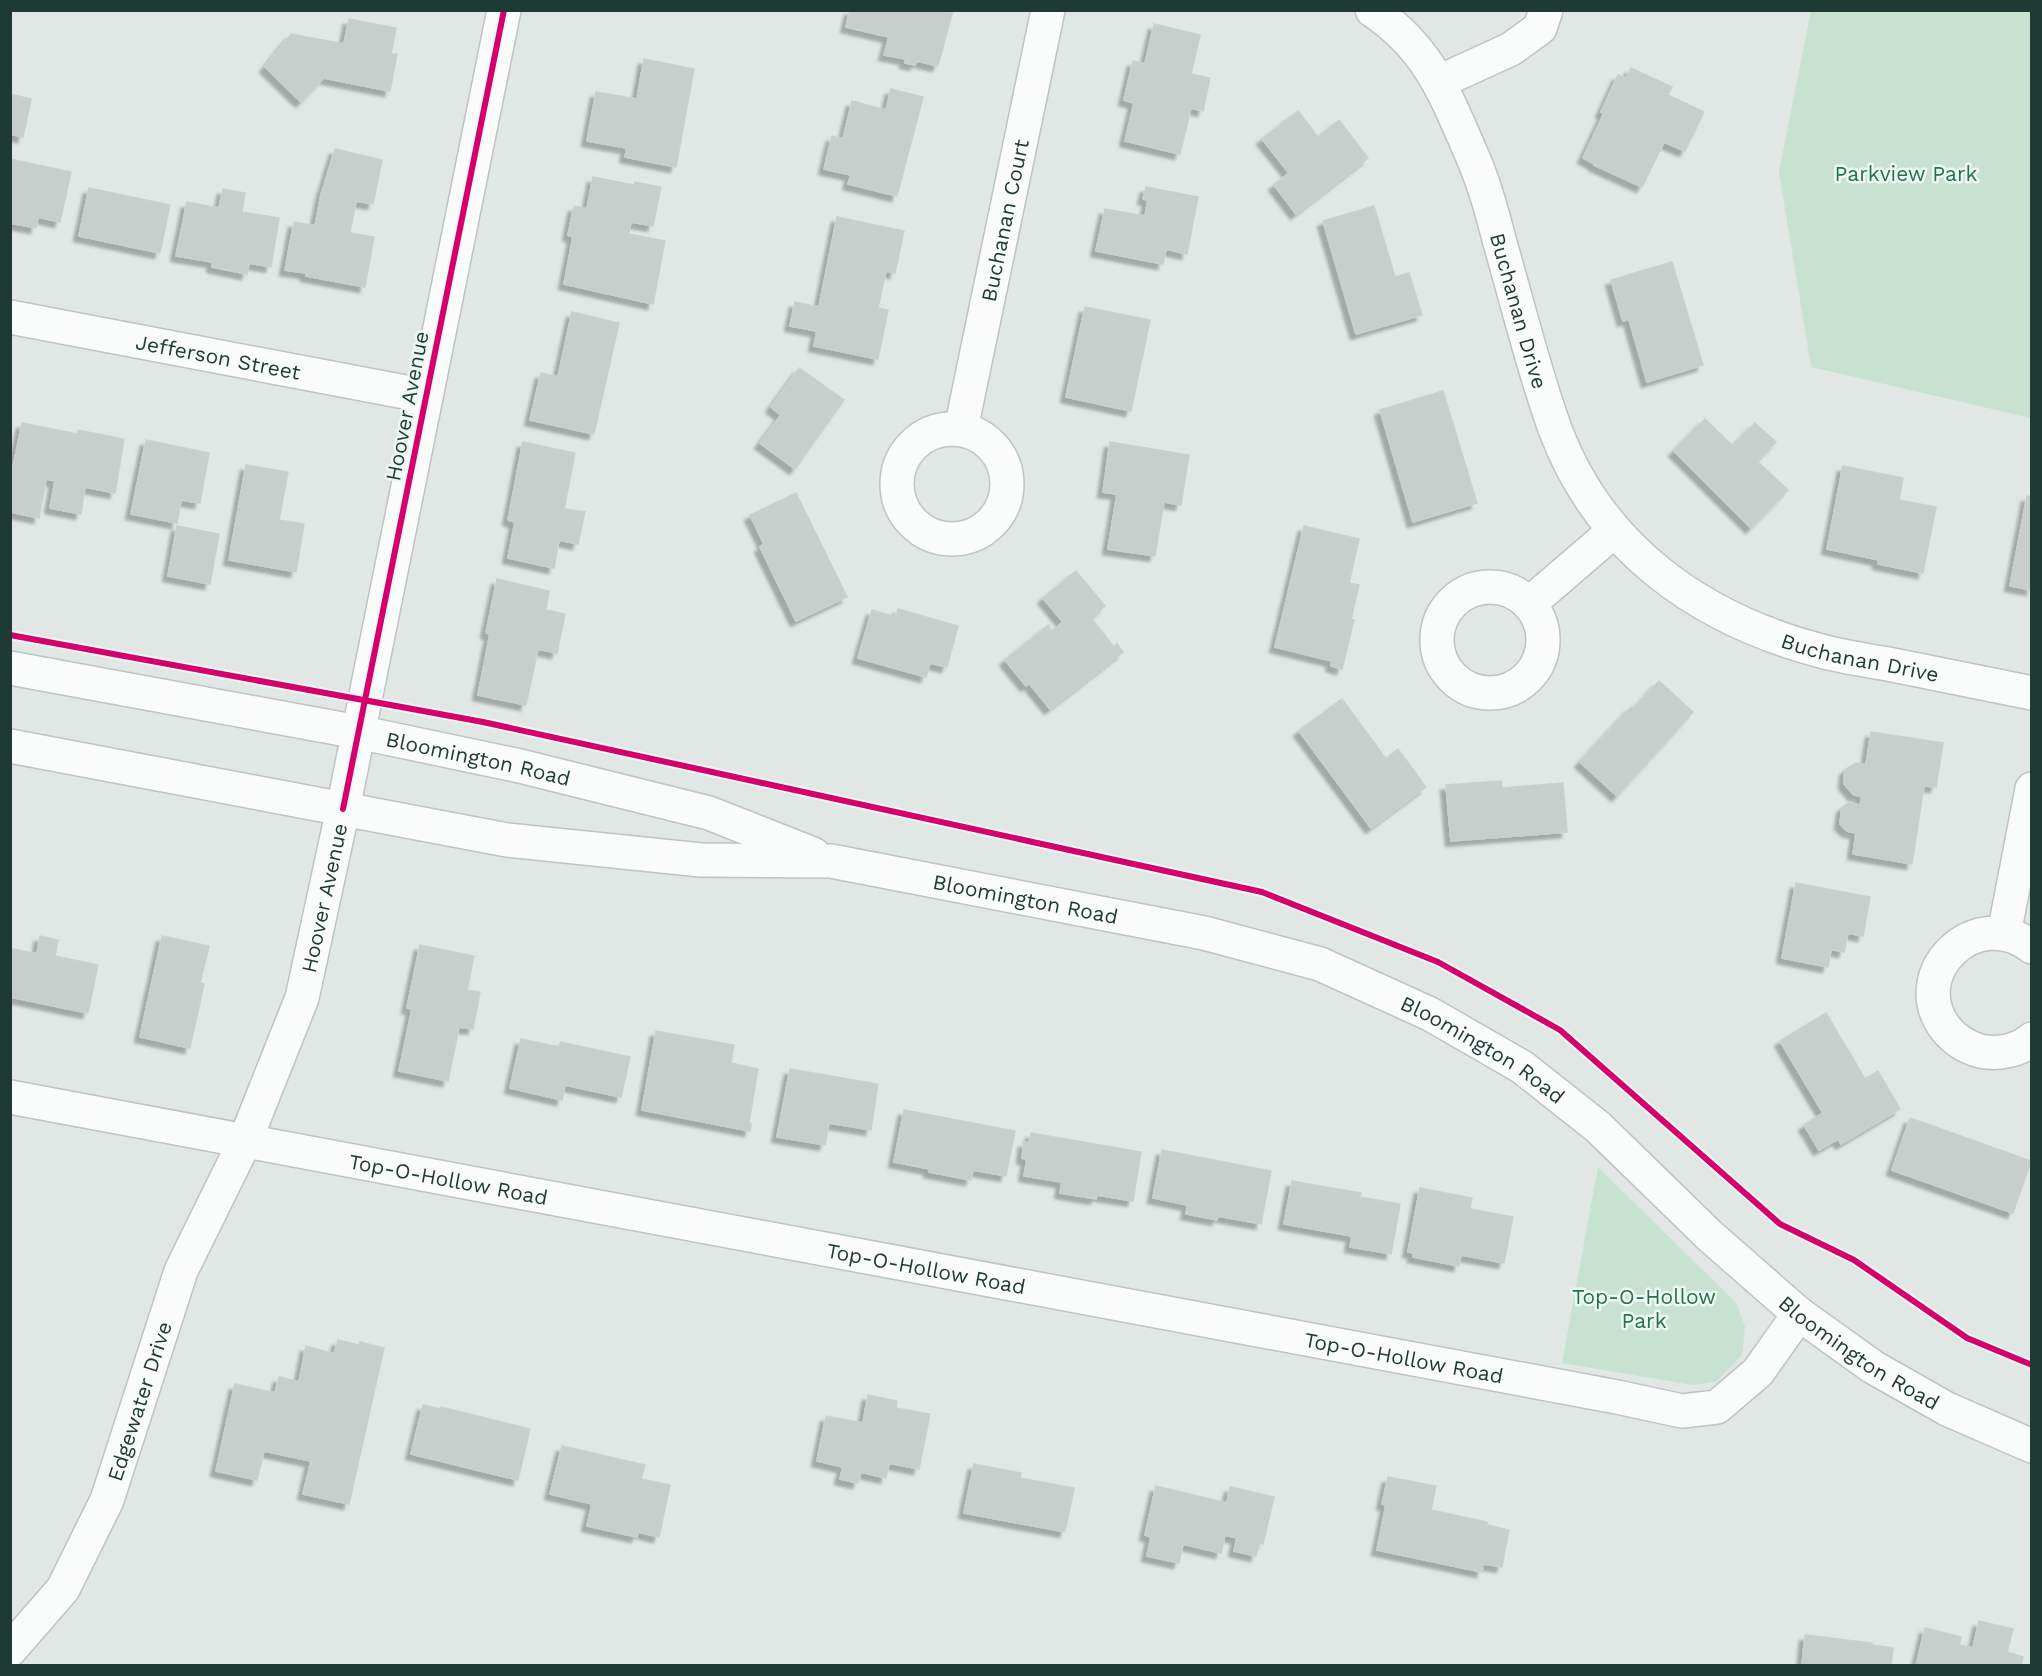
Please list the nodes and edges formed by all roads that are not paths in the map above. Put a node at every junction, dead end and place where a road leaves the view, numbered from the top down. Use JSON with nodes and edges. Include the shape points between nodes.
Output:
{"nodes":[{"id":1,"x":504,"y":10,"type":"edge"},
{"id":2,"x":1048,"y":10,"type":"edge"},
{"id":3,"x":1546,"y":10,"type":"edge"},
{"id":4,"x":1388,"y":15,"type":"edge"},
{"id":5,"x":1439,"y":82,"type":"junction"},
{"id":6,"x":10,"y":316,"type":"edge"},
{"id":7,"x":426,"y":396,"type":"junction"},
{"id":8,"x":961,"y":429,"type":"dead end"},
{"id":9,"x":1614,"y":531,"type":"junction"},
{"id":10,"x":1529,"y":604,"type":"dead end"},
{"id":11,"x":10,"y":669,"type":"edge"},
{"id":12,"x":2031,"y":693,"type":"edge"},
{"id":13,"x":358,"y":732,"type":"junction"},
{"id":14,"x":10,"y":746,"type":"edge"},
{"id":15,"x":2031,"y":789,"type":"edge"},
{"id":16,"x":343,"y":808,"type":"junction"},
{"id":17,"x":831,"y":861,"type":"junction"},
{"id":18,"x":2018,"y":941,"type":"edge"},
{"id":19,"x":2031,"y":1039,"type":"edge"},
{"id":20,"x":10,"y":1096,"type":"edge"},
{"id":21,"x":245,"y":1141,"type":"junction"},
{"id":22,"x":1799,"y":1314,"type":"junction"},
{"id":23,"x":2031,"y":1446,"type":"edge"},
{"id":24,"x":10,"y":1650,"type":"edge"}],
"edges":[{"from":1,"to":7,"type":"street","name":"Hoover Avenue"},
{"from":2,"to":8,"type":"street","name":"Buchanan Court"},
{"from":3,"to":5,"type":"street","via":[[1540,28],[1511,49]]},
{"from":4,"to":5,"type":"street","name":"Buchanan Drive"},
{"from":5,"to":9,"type":"street","name":"Buchanan Drive","via":[[1481,176],[1556,430],[1580,483]]},
{"from":6,"to":7,"type":"street","name":"Jefferson Street"},
{"from":7,"to":13,"type":"street","name":"Hoover Avenue"},
{"from":9,"to":10,"type":"street"},
{"from":9,"to":12,"type":"street","name":"Buchanan Drive","via":[[1657,572],[1696,599],[1746,625],[1821,651]]},
{"from":11,"to":13,"type":"street","name":"Bloomington Road"},
{"from":13,"to":16,"type":"street","name":"Hoover Avenue"},
{"from":13,"to":17,"type":"street","name":"Bloomington Road","via":[[520,766],[709,813]]},
{"from":14,"to":16,"type":"street","name":"Bloomington Road"},
{"from":15,"to":18,"type":"street"},
{"from":16,"to":17,"type":"street","name":"Bloomington Road","via":[[507,840],[701,860]]},
{"from":16,"to":21,"type":"street","name":"Hoover Avenue","via":[[302,998]]},
{"from":17,"to":22,"type":"street","name":"Bloomington Road","via":[[1203,933],[1320,964],[1430,1014],[1522,1067],[1598,1127],[1710,1236]]},
{"from":18,"to":19,"type":"street","via":[[1985,933],[1966,939],[1951,950],[1939,966],[1933,985],[1934,1004],[1941,1022],[1969,1048],[1989,1053],[2009,1051]]},
{"from":20,"to":21,"type":"street","name":"Top-O-Hollow Road"},
{"from":21,"to":22,"type":"street","name":"Top-O-Hollow Road","via":[[1682,1411],[1718,1407],[1758,1372]]},
{"from":21,"to":24,"type":"street","name":"Edgewater Drive","via":[[181,1270],[107,1500],[63,1589]]},
{"from":22,"to":23,"type":"street","name":"Bloomington Road","via":[[1901,1383],[1947,1409]]}]}
